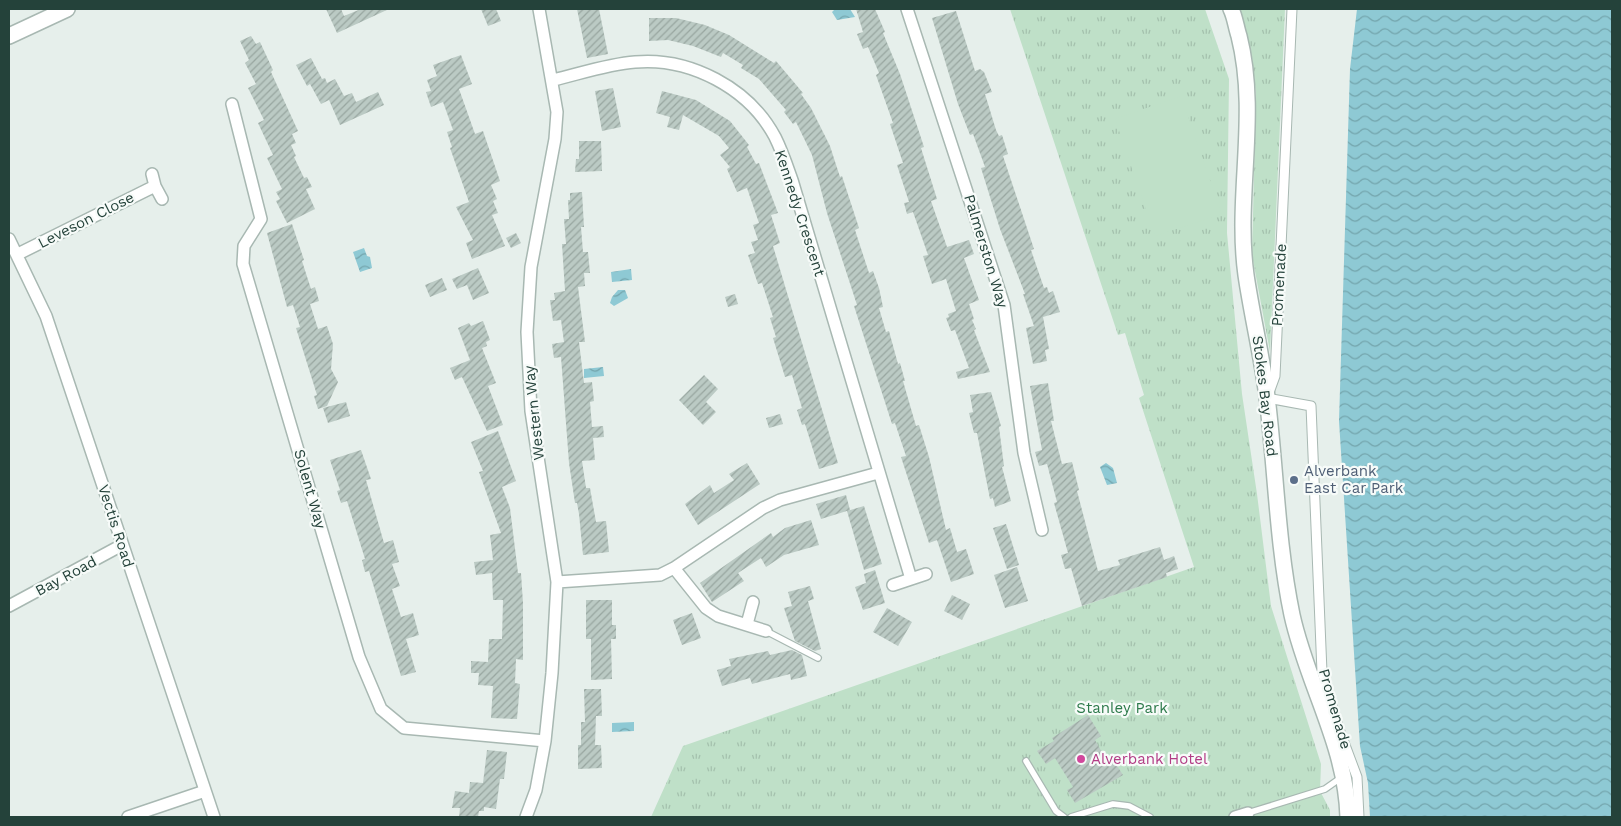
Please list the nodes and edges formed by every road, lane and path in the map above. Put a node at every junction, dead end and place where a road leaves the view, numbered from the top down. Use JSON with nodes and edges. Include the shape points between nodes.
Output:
{"nodes":[{"id":1,"x":67,"y":9,"type":"edge"},
{"id":2,"x":539,"y":9,"type":"edge"},
{"id":3,"x":907,"y":9,"type":"edge"},
{"id":4,"x":1230,"y":9,"type":"edge"},
{"id":5,"x":1292,"y":9,"type":"edge"},
{"id":6,"x":9,"y":36,"type":"edge"},
{"id":7,"x":553,"y":80,"type":"junction"},
{"id":8,"x":232,"y":104,"type":"dead end"},
{"id":9,"x":162,"y":199,"type":"dead end"},
{"id":10,"x":9,"y":238,"type":"edge"},
{"id":11,"x":18,"y":254,"type":"junction"},
{"id":12,"x":1267,"y":398,"type":"junction"},
{"id":13,"x":878,"y":473,"type":"junction"},
{"id":14,"x":1042,"y":530,"type":"dead end"},
{"id":15,"x":122,"y":545,"type":"junction"},
{"id":16,"x":674,"y":568,"type":"junction"},
{"id":17,"x":926,"y":574,"type":"dead end"},
{"id":18,"x":911,"y":579,"type":"junction"},
{"id":19,"x":557,"y":582,"type":"junction"},
{"id":20,"x":893,"y":585,"type":"dead end"},
{"id":21,"x":753,"y":602,"type":"dead end"},
{"id":22,"x":9,"y":606,"type":"edge"},
{"id":23,"x":747,"y":624,"type":"junction"},
{"id":24,"x":766,"y":631,"type":"joint"},
{"id":25,"x":818,"y":658,"type":"dead end"},
{"id":26,"x":545,"y":741,"type":"junction"},
{"id":27,"x":1026,"y":761,"type":"dead end"},
{"id":28,"x":1344,"y":776,"type":"junction"},
{"id":29,"x":205,"y":791,"type":"junction"},
{"id":30,"x":1248,"y":813,"type":"joint"},
{"id":31,"x":128,"y":817,"type":"edge"},
{"id":32,"x":214,"y":817,"type":"edge"},
{"id":33,"x":526,"y":817,"type":"edge"},
{"id":34,"x":1064,"y":817,"type":"edge"},
{"id":35,"x":1071,"y":817,"type":"edge"},
{"id":36,"x":1150,"y":817,"type":"edge"},
{"id":37,"x":1233,"y":817,"type":"edge"},
{"id":38,"x":1348,"y":817,"type":"edge"},
{"id":39,"x":1359,"y":817,"type":"edge"}],
"edges":[{"from":1,"to":6,"type":"street"},
{"from":2,"to":7,"type":"street","name":"Western Way"},
{"from":3,"to":14,"type":"street","name":"Palmerston Way","via":[[1004,305],[1024,452]]},
{"from":4,"to":12,"type":"street","name":"Stokes Bay Road","via":[[1243,54],[1248,91],[1243,221],[1246,274]]},
{"from":5,"to":12,"type":"street","name":"Promenade","via":[[1275,376]]},
{"from":7,"to":13,"type":"street","name":"Kennedy Crescent","via":[[635,62],[675,64],[710,75],[748,100],[774,136],[792,180]]},
{"from":7,"to":19,"type":"street","name":"Western Way","via":[[557,112],[555,139],[532,267],[527,332],[531,411]]},
{"from":8,"to":26,"type":"street","name":"Solent Way","via":[[261,219],[244,246],[243,264],[359,657],[381,709],[404,728]]},
{"from":9,"to":11,"type":"street","name":"Leveson Close","via":[[154,180]]},
{"from":10,"to":11,"type":"street","name":"Vectis Road"},
{"from":11,"to":15,"type":"street","name":"Vectis Road","via":[[46,316]]},
{"from":12,"to":28,"type":"street","name":"Stokes Bay Road","via":[[1292,616]]},
{"from":12,"to":39,"type":"street","name":"Promenade","via":[[1311,406],[1322,672],[1357,777]]},
{"from":13,"to":16,"type":"street","via":[[780,500]]},
{"from":13,"to":18,"type":"street","name":"Kennedy Crescent"},
{"from":15,"to":22,"type":"street","name":"Bay Road"},
{"from":15,"to":29,"type":"street","name":"Vectis Road"},
{"from":16,"to":19,"type":"street","via":[[660,575]]},
{"from":16,"to":23,"type":"street","via":[[706,608],[718,616]]},
{"from":17,"to":18,"type":"street"},
{"from":18,"to":20,"type":"street"},
{"from":19,"to":26,"type":"street","name":"Western Way"},
{"from":21,"to":23,"type":"street"},
{"from":23,"to":24,"type":"street"},
{"from":24,"to":25,"type":"lane"},
{"from":26,"to":33,"type":"street","name":"Western Way","via":[[536,790]]},
{"from":27,"to":34,"type":"lane","via":[[1056,811]]},
{"from":28,"to":30,"type":"lane","via":[[1325,789]]},
{"from":28,"to":38,"type":"street","name":"Stokes Bay Road"},
{"from":29,"to":31,"type":"street"},
{"from":29,"to":32,"type":"street","name":"Vectis Road"},
{"from":30,"to":37,"type":"street"},
{"from":35,"to":36,"type":"lane","via":[[1113,804],[1129,806]]}]}
